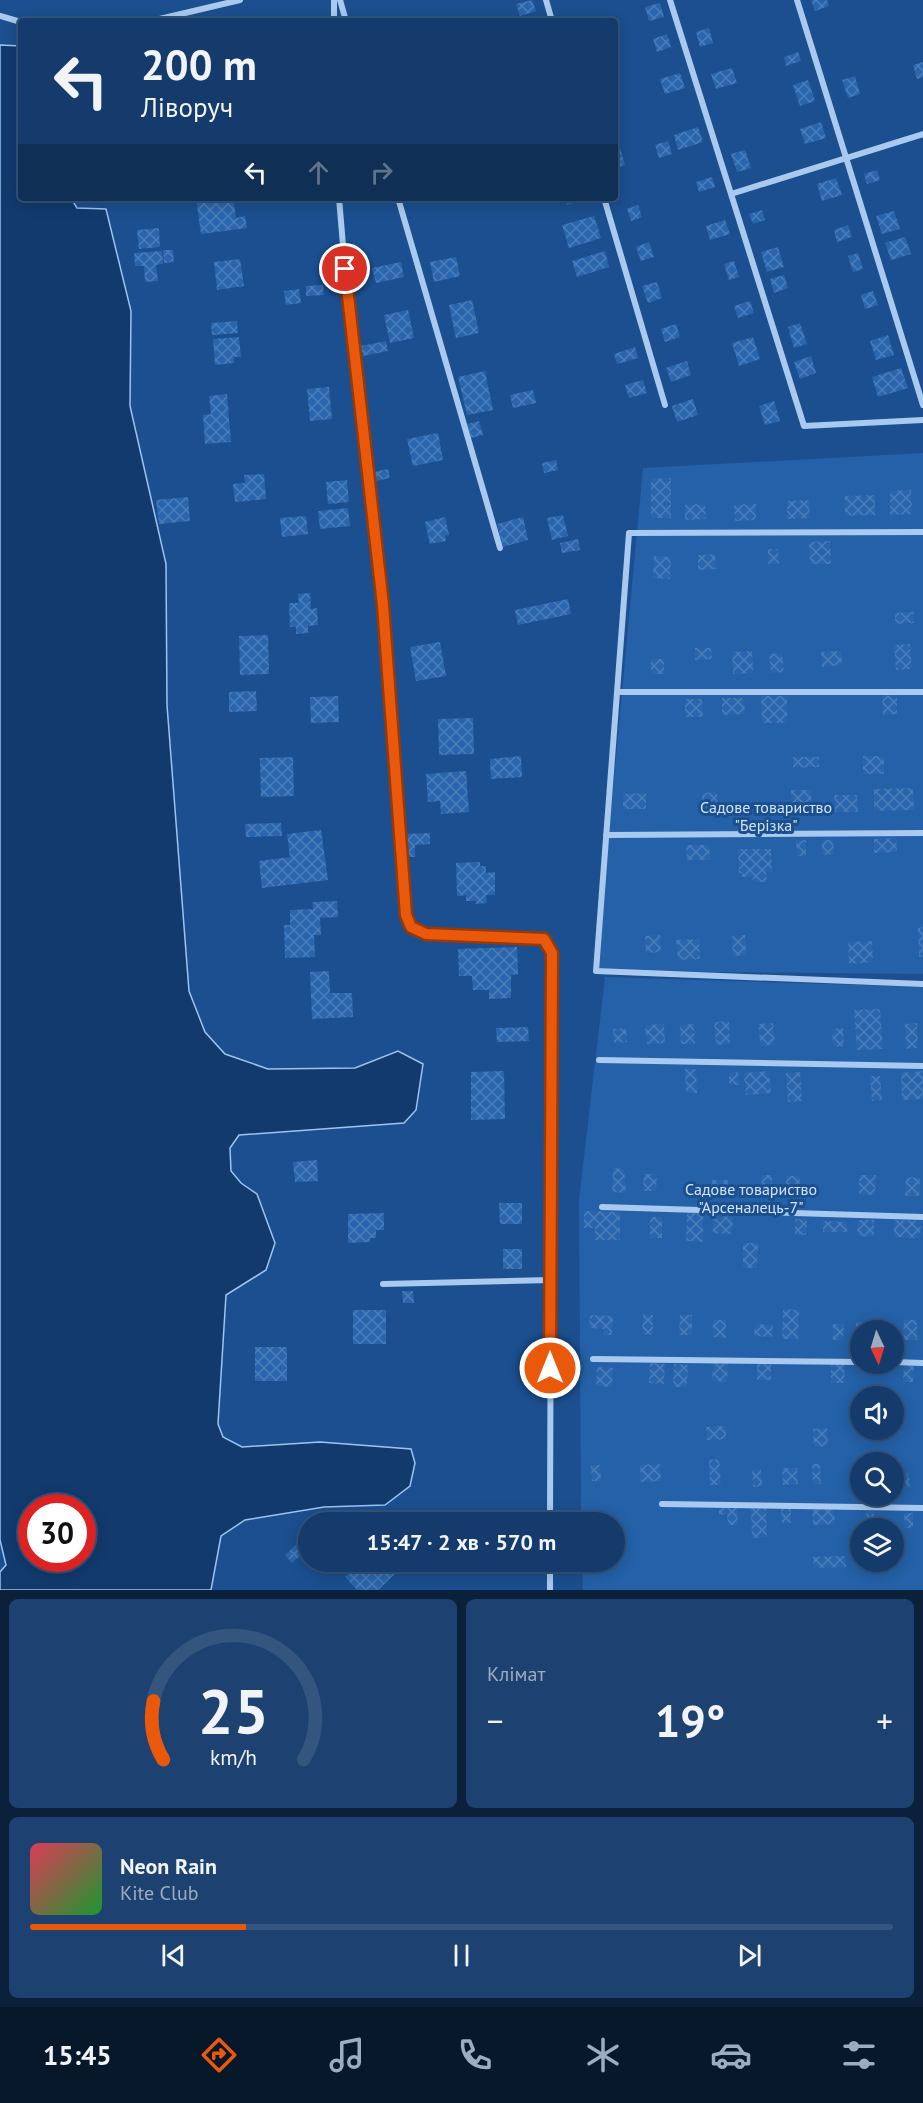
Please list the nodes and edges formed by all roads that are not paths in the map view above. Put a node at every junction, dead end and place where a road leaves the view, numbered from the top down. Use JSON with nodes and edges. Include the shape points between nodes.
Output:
{"nodes":[{"id":1,"x":240,"y":0,"type":"edge"},
{"id":2,"x":334,"y":0,"type":"edge"},
{"id":3,"x":340,"y":0,"type":"edge"},
{"id":4,"x":546,"y":0,"type":"edge"},
{"id":5,"x":670,"y":0,"type":"edge"},
{"id":6,"x":797,"y":0,"type":"edge"},
{"id":7,"x":0,"y":16,"type":"edge"},
{"id":8,"x":164,"y":18,"type":"edge"},
{"id":9,"x":334,"y":18,"type":"edge"},
{"id":10,"x":345,"y":18,"type":"edge"},
{"id":11,"x":551,"y":18,"type":"edge"},
{"id":12,"x":18,"y":21,"type":"edge"},
{"id":13,"x":923,"y":134,"type":"edge"},
{"id":14,"x":846,"y":158,"type":"junction"},
{"id":15,"x":731,"y":194,"type":"junction"},
{"id":16,"x":339,"y":201,"type":"edge"},
{"id":17,"x":399,"y":201,"type":"edge"},
{"id":18,"x":605,"y":201,"type":"edge"},
{"id":19,"x":664,"y":405,"type":"dead end"},
{"id":20,"x":923,"y":405,"type":"edge"},
{"id":21,"x":923,"y":420,"type":"edge"},
{"id":22,"x":923,"y":532,"type":"edge"},
{"id":23,"x":500,"y":548,"type":"dead end"},
{"id":24,"x":616,"y":692,"type":"junction"},
{"id":25,"x":923,"y":692,"type":"edge"},
{"id":26,"x":923,"y":832,"type":"edge"},
{"id":27,"x":606,"y":835,"type":"junction"},
{"id":28,"x":923,"y":984,"type":"edge"},
{"id":29,"x":599,"y":1060,"type":"dead end"},
{"id":30,"x":923,"y":1066,"type":"edge"},
{"id":31,"x":602,"y":1207,"type":"dead end"},
{"id":32,"x":923,"y":1217,"type":"edge"},
{"id":33,"x":550,"y":1280,"type":"junction"},
{"id":34,"x":383,"y":1284,"type":"dead end"},
{"id":35,"x":593,"y":1359,"type":"dead end"},
{"id":36,"x":850,"y":1362,"type":"edge"},
{"id":37,"x":904,"y":1362,"type":"edge"},
{"id":38,"x":923,"y":1363,"type":"edge"},
{"id":39,"x":662,"y":1504,"type":"dead end"},
{"id":40,"x":923,"y":1508,"type":"edge"},
{"id":41,"x":550,"y":1512,"type":"edge"},
{"id":42,"x":550,"y":1572,"type":"edge"},
{"id":43,"x":550,"y":1590,"type":"edge"}],
"edges":[{"from":1,"to":8,"type":"street"},
{"from":2,"to":9,"type":"street"},
{"from":3,"to":10,"type":"street"},
{"from":4,"to":11,"type":"street"},
{"from":5,"to":15,"type":"street"},
{"from":6,"to":14,"type":"street"},
{"from":7,"to":12,"type":"street"},
{"from":13,"to":14,"type":"street"},
{"from":14,"to":15,"type":"street"},
{"from":14,"to":20,"type":"street"},
{"from":15,"to":21,"type":"street","via":[[804,426]]},
{"from":16,"to":33,"type":"street","via":[[383,605],[406,915],[411,927],[426,934],[544,939],[552,953]]},
{"from":17,"to":23,"type":"street"},
{"from":18,"to":19,"type":"street"},
{"from":22,"to":24,"type":"street","via":[[629,533]]},
{"from":24,"to":25,"type":"street"},
{"from":24,"to":27,"type":"street"},
{"from":26,"to":27,"type":"street"},
{"from":27,"to":28,"type":"street","via":[[596,971]]},
{"from":29,"to":30,"type":"street"},
{"from":31,"to":32,"type":"street"},
{"from":33,"to":34,"type":"street"},
{"from":33,"to":41,"type":"street"},
{"from":35,"to":36,"type":"street"},
{"from":37,"to":38,"type":"street"},
{"from":39,"to":40,"type":"street"},
{"from":42,"to":43,"type":"street"}]}
